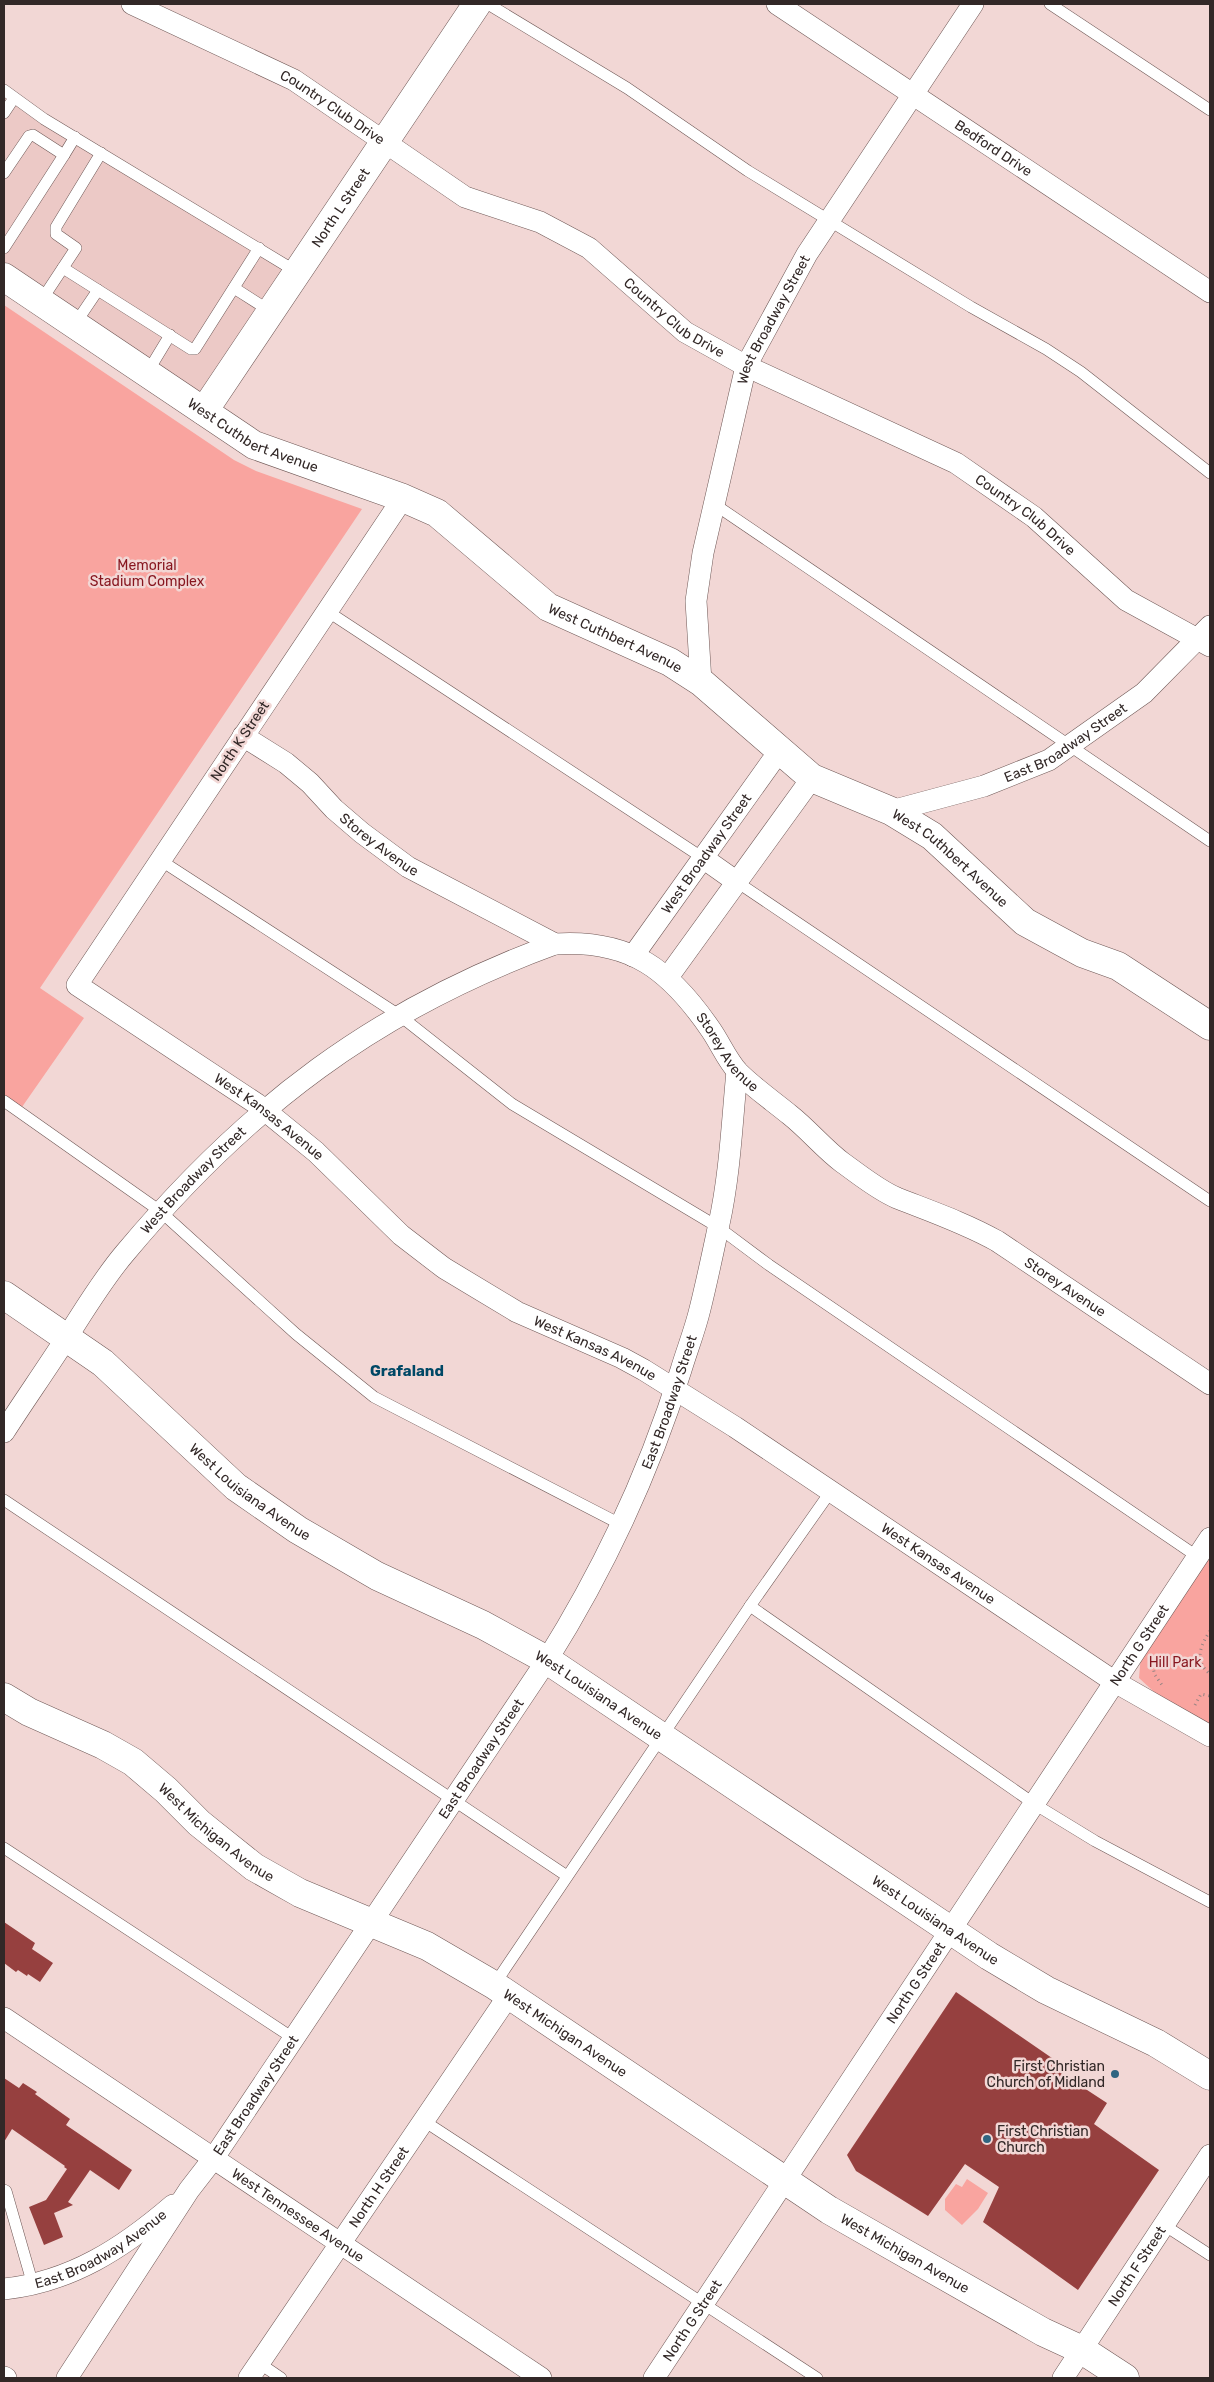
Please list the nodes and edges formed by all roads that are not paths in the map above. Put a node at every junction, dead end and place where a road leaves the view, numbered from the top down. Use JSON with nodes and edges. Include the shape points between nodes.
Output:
{"nodes":[{"id":1,"x":132,"y":4,"type":"edge"},
{"id":2,"x":477,"y":4,"type":"edge"},
{"id":3,"x":488,"y":4,"type":"edge"},
{"id":4,"x":777,"y":4,"type":"edge"},
{"id":5,"x":974,"y":4,"type":"edge"},
{"id":6,"x":1050,"y":4,"type":"edge"},
{"id":7,"x":4,"y":90,"type":"edge"},
{"id":8,"x":913,"y":94,"type":"junction"},
{"id":9,"x":14,"y":98,"type":"junction"},
{"id":10,"x":1210,"y":110,"type":"edge"},
{"id":11,"x":4,"y":114,"type":"edge"},
{"id":12,"x":75,"y":137,"type":"junction"},
{"id":13,"x":384,"y":142,"type":"junction"},
{"id":14,"x":102,"y":153,"type":"junction"},
{"id":15,"x":64,"y":155,"type":"junction"},
{"id":16,"x":4,"y":173,"type":"edge"},
{"id":17,"x":829,"y":220,"type":"junction"},
{"id":18,"x":4,"y":248,"type":"edge"},
{"id":19,"x":259,"y":248,"type":"junction"},
{"id":20,"x":63,"y":268,"type":"junction"},
{"id":21,"x":297,"y":272,"type":"junction"},
{"id":22,"x":4,"y":277,"type":"edge"},
{"id":23,"x":234,"y":288,"type":"junction"},
{"id":24,"x":98,"y":290,"type":"junction"},
{"id":25,"x":1210,"y":292,"type":"edge"},
{"id":26,"x":41,"y":301,"type":"junction"},
{"id":27,"x":270,"y":312,"type":"junction"},
{"id":28,"x":75,"y":324,"type":"junction"},
{"id":29,"x":170,"y":335,"type":"junction"},
{"id":30,"x":746,"y":366,"type":"junction"},
{"id":31,"x":147,"y":372,"type":"junction"},
{"id":32,"x":204,"y":411,"type":"junction"},
{"id":33,"x":1210,"y":473,"type":"edge"},
{"id":34,"x":403,"y":498,"type":"junction"},
{"id":35,"x":714,"y":504,"type":"junction"},
{"id":36,"x":327,"y":611,"type":"junction"},
{"id":37,"x":1206,"y":637,"type":"edge"},
{"id":38,"x":700,"y":682,"type":"junction"},
{"id":39,"x":243,"y":736,"type":"junction"},
{"id":40,"x":1069,"y":746,"type":"junction"},
{"id":41,"x":780,"y":750,"type":"junction"},
{"id":42,"x":812,"y":778,"type":"junction"},
{"id":43,"x":891,"y":811,"type":"junction"},
{"id":44,"x":1210,"y":841,"type":"edge"},
{"id":45,"x":703,"y":858,"type":"junction"},
{"id":46,"x":160,"y":860,"type":"junction"},
{"id":47,"x":737,"y":882,"type":"junction"},
{"id":48,"x":555,"y":944,"type":"junction"},
{"id":49,"x":633,"y":956,"type":"junction"},
{"id":50,"x":668,"y":977,"type":"junction"},
{"id":51,"x":77,"y":985,"type":"joint"},
{"id":52,"x":399,"y":1015,"type":"junction"},
{"id":53,"x":1210,"y":1026,"type":"edge"},
{"id":54,"x":736,"y":1070,"type":"junction"},
{"id":55,"x":4,"y":1101,"type":"edge"},
{"id":56,"x":265,"y":1110,"type":"junction"},
{"id":57,"x":1210,"y":1201,"type":"edge"},
{"id":58,"x":160,"y":1211,"type":"junction"},
{"id":59,"x":718,"y":1227,"type":"junction"},
{"id":60,"x":4,"y":1295,"type":"edge"},
{"id":61,"x":66,"y":1338,"type":"junction"},
{"id":62,"x":1210,"y":1384,"type":"edge"},
{"id":63,"x":675,"y":1390,"type":"junction"},
{"id":64,"x":4,"y":1432,"type":"edge"},
{"id":65,"x":831,"y":1491,"type":"junction"},
{"id":66,"x":4,"y":1500,"type":"edge"},
{"id":67,"x":622,"y":1525,"type":"junction"},
{"id":68,"x":1210,"y":1538,"type":"edge"},
{"id":69,"x":1198,"y":1556,"type":"junction"},
{"id":70,"x":750,"y":1606,"type":"junction"},
{"id":71,"x":547,"y":1660,"type":"junction"},
{"id":72,"x":1116,"y":1682,"type":"junction"},
{"id":73,"x":4,"y":1697,"type":"edge"},
{"id":74,"x":1210,"y":1736,"type":"edge"},
{"id":75,"x":662,"y":1737,"type":"junction"},
{"id":76,"x":452,"y":1802,"type":"junction"},
{"id":77,"x":1036,"y":1805,"type":"junction"},
{"id":78,"x":4,"y":1848,"type":"edge"},
{"id":79,"x":567,"y":1876,"type":"junction"},
{"id":80,"x":1210,"y":1902,"type":"edge"},
{"id":81,"x":370,"y":1924,"type":"junction"},
{"id":82,"x":952,"y":1931,"type":"junction"},
{"id":83,"x":502,"y":1990,"type":"junction"},
{"id":84,"x":4,"y":2018,"type":"edge"},
{"id":85,"x":293,"y":2038,"type":"junction"},
{"id":86,"x":1210,"y":2076,"type":"edge"},
{"id":87,"x":424,"y":2121,"type":"junction"},
{"id":88,"x":1210,"y":2155,"type":"edge"},
{"id":89,"x":213,"y":2159,"type":"junction"},
{"id":90,"x":786,"y":2180,"type":"junction"},
{"id":91,"x":4,"y":2190,"type":"edge"},
{"id":92,"x":189,"y":2190,"type":"junction"},
{"id":93,"x":1164,"y":2225,"type":"junction"},
{"id":94,"x":340,"y":2244,"type":"junction"},
{"id":95,"x":1210,"y":2254,"type":"edge"},
{"id":96,"x":33,"y":2285,"type":"junction"},
{"id":97,"x":4,"y":2289,"type":"edge"},
{"id":98,"x":704,"y":2303,"type":"junction"},
{"id":99,"x":1082,"y":2350,"type":"junction"},
{"id":100,"x":254,"y":2371,"type":"edge"},
{"id":101,"x":67,"y":2378,"type":"edge"},
{"id":102,"x":281,"y":2378,"type":"edge"},
{"id":103,"x":541,"y":2378,"type":"edge"},
{"id":104,"x":654,"y":2378,"type":"edge"},
{"id":105,"x":817,"y":2378,"type":"edge"},
{"id":106,"x":1063,"y":2378,"type":"edge"},
{"id":107,"x":1125,"y":2378,"type":"edge"}],
"edges":[{"from":1,"to":13,"type":"street","name":"Country Club Drive","via":[[294,80]]},
{"from":2,"to":13,"type":"street","name":"North L Street"},
{"from":3,"to":17,"type":"lane","via":[[627,88],[748,171]]},
{"from":4,"to":8,"type":"street","name":"Bedford Drive"},
{"from":5,"to":8,"type":"street","name":"West Broadway Street"},
{"from":6,"to":10,"type":"lane"},
{"from":7,"to":9,"type":"lane"},
{"from":8,"to":17,"type":"street","name":"West Broadway Street"},
{"from":8,"to":25,"type":"street","name":"Bedford Drive"},
{"from":9,"to":11,"type":"lane"},
{"from":9,"to":12,"type":"lane"},
{"from":12,"to":14,"type":"lane"},
{"from":12,"to":15,"type":"lane"},
{"from":13,"to":21,"type":"street","name":"North L Street"},
{"from":13,"to":30,"type":"street","name":"Country Club Drive","via":[[465,197],[540,222],[589,248],[684,332]]},
{"from":14,"to":19,"type":"lane"},
{"from":14,"to":20,"type":"lane","via":[[56,227],[56,234],[76,248]]},
{"from":15,"to":16,"type":"lane","via":[[32,135]]},
{"from":15,"to":18,"type":"lane"},
{"from":17,"to":30,"type":"street","name":"West Broadway Street"},
{"from":17,"to":33,"type":"lane","via":[[1081,372]]},
{"from":19,"to":21,"type":"lane"},
{"from":19,"to":23,"type":"lane"},
{"from":20,"to":24,"type":"lane"},
{"from":20,"to":26,"type":"lane"},
{"from":21,"to":27,"type":"street","name":"North L Street"},
{"from":22,"to":26,"type":"street","name":"West Cuthbert Avenue"},
{"from":23,"to":27,"type":"lane"},
{"from":23,"to":29,"type":"lane","via":[[199,346],[191,349]]},
{"from":24,"to":28,"type":"lane"},
{"from":24,"to":29,"type":"lane"},
{"from":26,"to":28,"type":"street","name":"West Cuthbert Avenue"},
{"from":27,"to":32,"type":"street","name":"North L Street"},
{"from":28,"to":31,"type":"street","name":"West Cuthbert Avenue"},
{"from":29,"to":31,"type":"lane"},
{"from":30,"to":35,"type":"street","name":"West Broadway Street"},
{"from":30,"to":37,"type":"street","name":"Country Club Drive","via":[[956,464],[1034,517],[1126,600]]},
{"from":31,"to":32,"type":"street","name":"West Cuthbert Avenue"},
{"from":32,"to":34,"type":"street","name":"West Cuthbert Avenue","via":[[254,445]]},
{"from":34,"to":36,"type":"street","name":"North K Street"},
{"from":34,"to":38,"type":"street","name":"West Cuthbert Avenue","via":[[437,513],[548,607],[670,662]]},
{"from":35,"to":38,"type":"street","name":"West Broadway Street","via":[[696,601]]},
{"from":35,"to":40,"type":"lane"},
{"from":36,"to":39,"type":"street","name":"North K Street"},
{"from":36,"to":45,"type":"lane"},
{"from":37,"to":40,"type":"street","name":"East Broadway Street","via":[[1144,693]]},
{"from":38,"to":41,"type":"street","name":"West Cuthbert Avenue"},
{"from":39,"to":46,"type":"street","name":"North K Street"},
{"from":39,"to":48,"type":"street","name":"Storey Avenue","via":[[286,763],[362,833],[408,867]]},
{"from":40,"to":43,"type":"street","name":"East Broadway Street","via":[[1050,760],[984,786]]},
{"from":40,"to":44,"type":"lane"},
{"from":41,"to":42,"type":"street","name":"West Cuthbert Avenue"},
{"from":41,"to":45,"type":"street","name":"West Broadway Street"},
{"from":42,"to":43,"type":"street","name":"West Cuthbert Avenue"},
{"from":42,"to":47,"type":"street"},
{"from":43,"to":53,"type":"street","name":"West Cuthbert Avenue","via":[[932,836],[1025,922],[1082,953],[1118,966]]},
{"from":45,"to":47,"type":"street"},
{"from":45,"to":49,"type":"street","name":"West Broadway Street"},
{"from":46,"to":51,"type":"street","name":"North K Street"},
{"from":46,"to":52,"type":"lane"},
{"from":47,"to":50,"type":"street"},
{"from":47,"to":57,"type":"lane"},
{"from":48,"to":49,"type":"street","name":"Storey Avenue","via":[[600,944]]},
{"from":48,"to":52,"type":"street","name":"West Broadway Street","via":[[492,968]]},
{"from":49,"to":50,"type":"street","name":"Storey Avenue"},
{"from":50,"to":54,"type":"street","name":"Storey Avenue","via":[[686,996]]},
{"from":51,"to":56,"type":"street","name":"West Kansas Avenue"},
{"from":52,"to":56,"type":"street","name":"West Broadway Street","via":[[331,1059]]},
{"from":52,"to":59,"type":"lane","via":[[512,1104]]},
{"from":54,"to":59,"type":"street","name":"East Broadway Street","via":[[734,1117]]},
{"from":54,"to":62,"type":"street","name":"Storey Avenue","via":[[791,1115],[820,1144],[876,1186],[997,1241]]},
{"from":55,"to":58,"type":"lane"},
{"from":56,"to":58,"type":"street","name":"West Broadway Street","via":[[215,1154]]},
{"from":56,"to":63,"type":"street","name":"West Kansas Avenue","via":[[316,1152],[401,1235],[444,1268],[517,1312],[622,1358]]},
{"from":58,"to":61,"type":"street","name":"West Broadway Street","via":[[124,1254]]},
{"from":58,"to":67,"type":"lane","via":[[296,1334],[374,1398]]},
{"from":59,"to":63,"type":"street","name":"East Broadway Street","via":[[701,1308]]},
{"from":59,"to":69,"type":"lane","via":[[769,1265]]},
{"from":60,"to":61,"type":"street","name":"West Louisiana Avenue"},
{"from":61,"to":64,"type":"street","name":"West Broadway Street"},
{"from":61,"to":71,"type":"street","name":"West Louisiana Avenue","via":[[135,1390],[236,1487],[298,1530],[377,1576],[483,1625]]},
{"from":63,"to":65,"type":"street","name":"West Kansas Avenue"},
{"from":63,"to":67,"type":"street","name":"East Broadway Street","via":[[662,1431]]},
{"from":65,"to":70,"type":"lane"},
{"from":65,"to":72,"type":"street","name":"West Kansas Avenue"},
{"from":66,"to":76,"type":"lane"},
{"from":67,"to":71,"type":"street","name":"East Broadway Street"},
{"from":68,"to":69,"type":"street","name":"North G Street"},
{"from":69,"to":72,"type":"street","name":"North G Street"},
{"from":70,"to":75,"type":"lane"},
{"from":70,"to":77,"type":"lane"},
{"from":71,"to":75,"type":"street","name":"West Louisiana Avenue"},
{"from":71,"to":76,"type":"street","name":"East Broadway Street"},
{"from":72,"to":74,"type":"street","name":"West Kansas Avenue"},
{"from":72,"to":77,"type":"street","name":"North G Street"},
{"from":73,"to":81,"type":"street","name":"West Michigan Avenue","via":[[29,1712],[103,1744],[133,1762],[199,1823],[254,1867],[300,1894]]},
{"from":75,"to":79,"type":"lane"},
{"from":75,"to":82,"type":"street","name":"West Louisiana Avenue"},
{"from":76,"to":79,"type":"lane"},
{"from":76,"to":81,"type":"street","name":"East Broadway Street"},
{"from":77,"to":80,"type":"lane"},
{"from":77,"to":82,"type":"street","name":"North G Street"},
{"from":78,"to":85,"type":"lane"},
{"from":79,"to":83,"type":"lane"},
{"from":81,"to":83,"type":"street","name":"West Michigan Avenue","via":[[427,1946]]},
{"from":81,"to":85,"type":"street","name":"East Broadway Street"},
{"from":82,"to":86,"type":"street","name":"West Louisiana Avenue","via":[[1032,1982],[1156,2043]]},
{"from":82,"to":90,"type":"street","name":"North G Street"},
{"from":83,"to":87,"type":"street","name":"North H Street"},
{"from":83,"to":90,"type":"street","name":"West Michigan Avenue"},
{"from":84,"to":89,"type":"street","name":"West Tennessee Avenue"},
{"from":85,"to":89,"type":"street","name":"East Broadway Street"},
{"from":87,"to":94,"type":"street","name":"North H Street"},
{"from":87,"to":98,"type":"lane"},
{"from":88,"to":93,"type":"street","name":"North F Street"},
{"from":89,"to":92,"type":"street","name":"East Broadway Street"},
{"from":89,"to":94,"type":"street","name":"West Tennessee Avenue"},
{"from":90,"to":98,"type":"street","name":"North G Street"},
{"from":90,"to":99,"type":"street","name":"West Michigan Avenue","via":[[829,2210],[1043,2332]]},
{"from":91,"to":96,"type":"lane"},
{"from":92,"to":96,"type":"street","name":"East Broadway Avenue","via":[[156,2219],[103,2256],[63,2277]]},
{"from":92,"to":101,"type":"street","name":"East Broadway Street"},
{"from":93,"to":95,"type":"lane"},
{"from":93,"to":99,"type":"street","name":"North F Street"},
{"from":94,"to":100,"type":"street","name":"North H Street"},
{"from":94,"to":103,"type":"street","name":"West Tennessee Avenue"},
{"from":96,"to":97,"type":"street","name":"East Broadway Avenue"},
{"from":98,"to":104,"type":"street","name":"North G Street"},
{"from":98,"to":105,"type":"lane"},
{"from":99,"to":106,"type":"street","name":"North F Street"},
{"from":99,"to":107,"type":"street","name":"West Michigan Avenue"},
{"from":100,"to":102,"type":"lane"}]}
